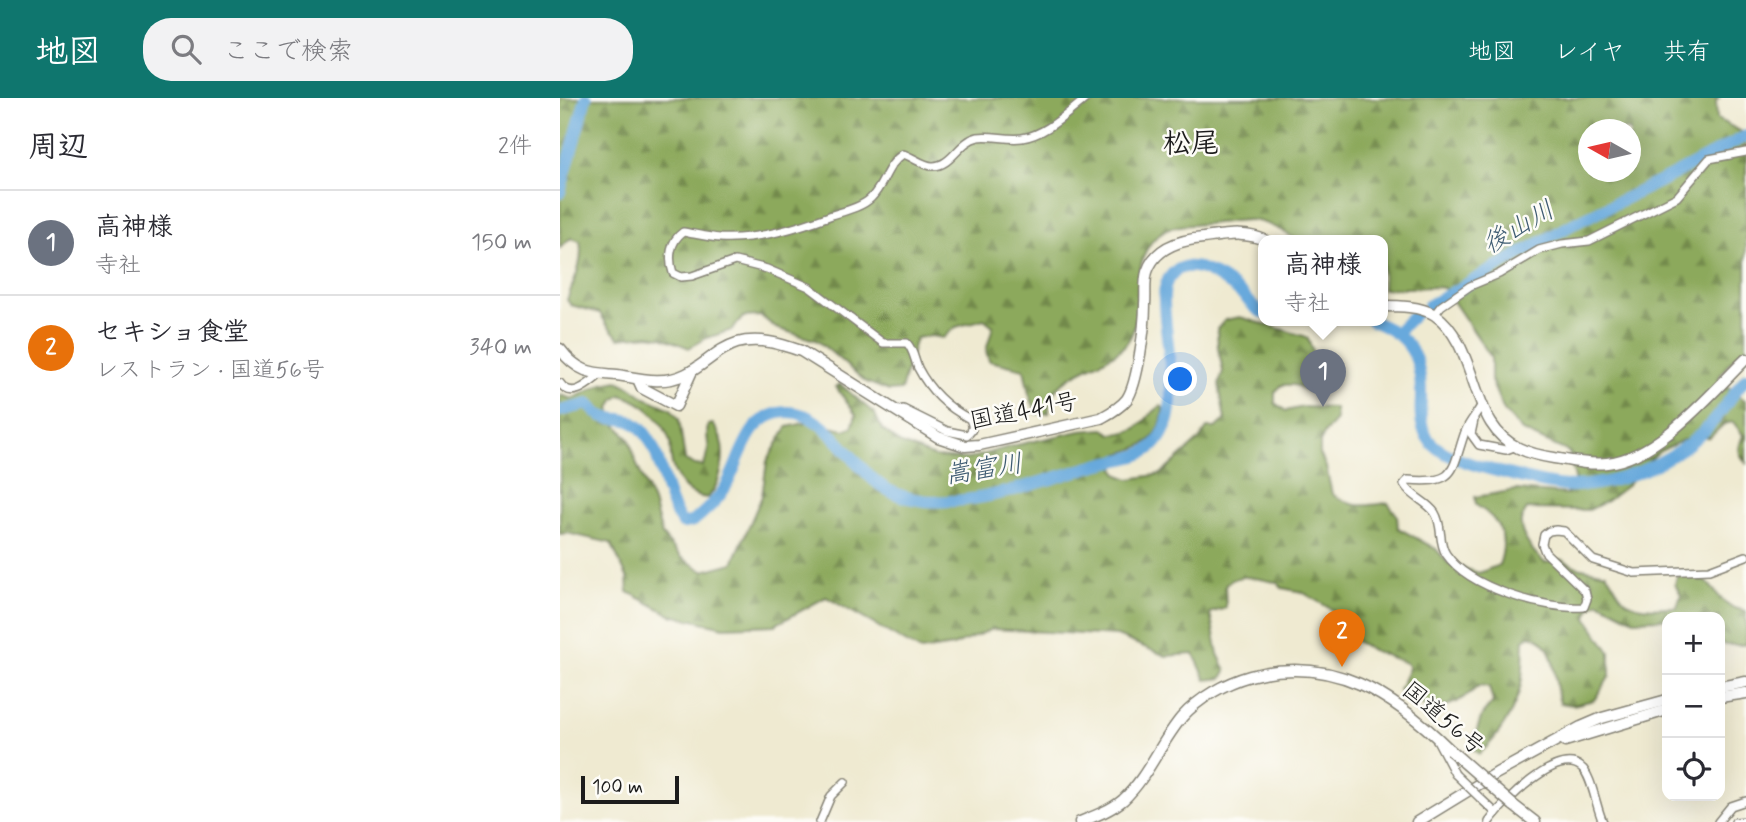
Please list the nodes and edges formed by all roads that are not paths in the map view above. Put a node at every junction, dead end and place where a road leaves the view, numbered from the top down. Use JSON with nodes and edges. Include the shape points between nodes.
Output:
{"nodes":[{"id":1,"x":1087,"y":98,"type":"edge"},
{"id":2,"x":1746,"y":152,"type":"edge"},
{"id":3,"x":1258,"y":238,"type":"edge"},
{"id":4,"x":1388,"y":306,"type":"edge"},
{"id":5,"x":1434,"y":315,"type":"junction"},
{"id":6,"x":560,"y":349,"type":"edge"},
{"id":7,"x":1746,"y":359,"type":"edge"},
{"id":8,"x":693,"y":369,"type":"junction"},
{"id":9,"x":602,"y":373,"type":"junction"},
{"id":10,"x":638,"y":379,"type":"junction"},
{"id":11,"x":560,"y":383,"type":"edge"},
{"id":12,"x":1482,"y":403,"type":"junction"},
{"id":13,"x":898,"y":411,"type":"junction"},
{"id":14,"x":1475,"y":416,"type":"junction"},
{"id":15,"x":1514,"y":447,"type":"junction"},
{"id":16,"x":1746,"y":555,"type":"edge"},
{"id":17,"x":1746,"y":682,"type":"edge"},
{"id":18,"x":1725,"y":686,"type":"edge"},
{"id":19,"x":1746,"y":693,"type":"edge"},
{"id":20,"x":1725,"y":696,"type":"edge"},
{"id":21,"x":1662,"y":700,"type":"edge"},
{"id":22,"x":1662,"y":712,"type":"edge"},
{"id":23,"x":1435,"y":736,"type":"junction"},
{"id":24,"x":1535,"y":753,"type":"junction"},
{"id":25,"x":845,"y":782,"type":"dead end"},
{"id":26,"x":1746,"y":801,"type":"edge"},
{"id":27,"x":1496,"y":813,"type":"junction"},
{"id":28,"x":1746,"y":821,"type":"edge"},
{"id":29,"x":820,"y":822,"type":"edge"},
{"id":30,"x":1080,"y":822,"type":"edge"},
{"id":31,"x":1417,"y":822,"type":"edge"},
{"id":32,"x":1489,"y":822,"type":"edge"},
{"id":33,"x":1535,"y":822,"type":"edge"},
{"id":34,"x":1603,"y":822,"type":"edge"},
{"id":35,"x":1718,"y":822,"type":"edge"},
{"id":36,"x":1735,"y":822,"type":"edge"}],
"edges":[{"from":1,"to":13,"type":"street","via":[[1031,136],[979,137],[937,166],[903,154],[894,160],[870,199],[825,218],[742,237],[683,232],[677,236],[670,265],[681,277],[735,261],[767,269],[809,287],[883,343],[907,342],[933,389],[973,426],[967,435],[955,434],[903,409]]},
{"from":2,"to":5,"type":"street","via":[[1709,159],[1677,197],[1589,241],[1539,250],[1470,286]]},
{"from":3,"to":13,"type":"highway","name":"国道441号","via":[[1235,233],[1185,240],[1154,258],[1147,271],[1133,385],[1127,399],[1101,418],[965,446],[938,437]]},
{"from":4,"to":5,"type":"highway"},
{"from":5,"to":12,"type":"highway","via":[[1455,338]]},
{"from":6,"to":9,"type":"highway","name":"国道441号","via":[[585,370]]},
{"from":7,"to":15,"type":"highway","via":[[1690,416],[1626,460],[1590,463]]},
{"from":8,"to":10,"type":"highway","name":"国道441号","via":[[667,380]]},
{"from":8,"to":10,"type":"highway","name":"国道441号","via":[[676,406],[642,388]]},
{"from":8,"to":13,"type":"highway","name":"国道441号","via":[[715,352],[738,343],[782,344]]},
{"from":9,"to":10,"type":"highway","name":"国道441号"},
{"from":9,"to":11,"type":"street","via":[[576,391]]},
{"from":12,"to":14,"type":"street"},
{"from":12,"to":15,"type":"highway","via":[[1501,437]]},
{"from":14,"to":15,"type":"street","via":[[1471,435],[1479,445]]},
{"from":14,"to":16,"type":"street","via":[[1449,474],[1437,481],[1408,480],[1404,484],[1436,515],[1446,554],[1458,568],[1493,588],[1553,606],[1586,605],[1584,591],[1545,552],[1544,536],[1556,530],[1564,531],[1593,559],[1634,573],[1709,570]]},
{"from":17,"to":18,"type":"highway"},
{"from":19,"to":20,"type":"highway"},
{"from":21,"to":24,"type":"highway","via":[[1602,718]]},
{"from":22,"to":24,"type":"highway"},
{"from":23,"to":27,"type":"street","bridge":true,"via":[[1455,774]]},
{"from":23,"to":30,"type":"highway","name":"国道56号","via":[[1400,706],[1346,678],[1291,669],[1266,672],[1236,680],[1206,697],[1166,736],[1121,801]]},
{"from":23,"to":33,"type":"highway","name":"国道56号","bridge":true},
{"from":24,"to":31,"type":"highway"},
{"from":25,"to":29,"type":"street","via":[[831,796]]},
{"from":26,"to":35,"type":"street","via":[[1731,806]]},
{"from":27,"to":32,"type":"street"},
{"from":27,"to":34,"type":"street","via":[[1528,780],[1574,763],[1588,776]]},
{"from":28,"to":36,"type":"street"}]}
